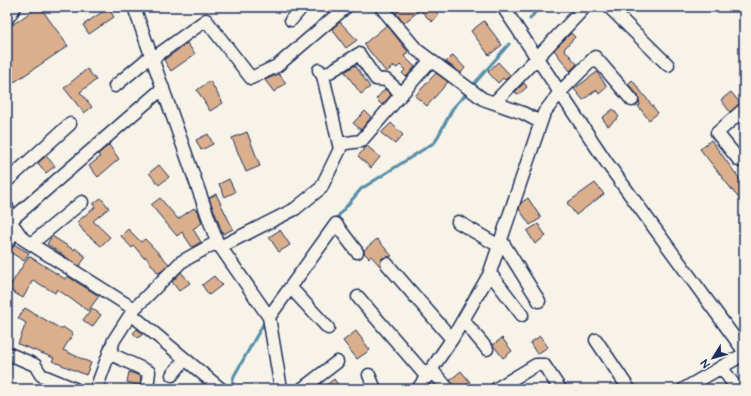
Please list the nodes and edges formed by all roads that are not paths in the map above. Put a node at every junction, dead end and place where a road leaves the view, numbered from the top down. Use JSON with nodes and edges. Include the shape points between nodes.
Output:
{"nodes":[{"id":1,"x":15,"y":7,"type":"edge"},
{"id":2,"x":134,"y":7,"type":"edge"},
{"id":3,"x":302,"y":7,"type":"edge"},
{"id":4,"x":346,"y":7,"type":"edge"},
{"id":5,"x":381,"y":7,"type":"edge"},
{"id":6,"x":503,"y":7,"type":"edge"},
{"id":7,"x":585,"y":7,"type":"edge"},
{"id":8,"x":609,"y":7,"type":"edge"},
{"id":9,"x":7,"y":19,"type":"edge"},
{"id":10,"x":292,"y":20,"type":"dead end"},
{"id":11,"x":537,"y":57,"type":"junction"},
{"id":12,"x":152,"y":58,"type":"junction"},
{"id":13,"x":430,"y":61,"type":"junction"},
{"id":14,"x":668,"y":65,"type":"dead end"},
{"id":15,"x":115,"y":86,"type":"dead end"},
{"id":16,"x":163,"y":88,"type":"junction"},
{"id":17,"x":560,"y":92,"type":"junction"},
{"id":18,"x":402,"y":94,"type":"junction"},
{"id":19,"x":632,"y":100,"type":"dead end"},
{"id":20,"x":494,"y":103,"type":"junction"},
{"id":21,"x":744,"y":109,"type":"edge"},
{"id":22,"x":540,"y":122,"type":"junction"},
{"id":23,"x":70,"y":124,"type":"dead end"},
{"id":24,"x":339,"y":144,"type":"junction"},
{"id":25,"x":744,"y":162,"type":"edge"},
{"id":26,"x":7,"y":180,"type":"edge"},
{"id":27,"x":82,"y":202,"type":"dead end"},
{"id":28,"x":7,"y":207,"type":"edge"},
{"id":29,"x":458,"y":222,"type":"dead end"},
{"id":30,"x":13,"y":225,"type":"junction"},
{"id":31,"x":7,"y":243,"type":"edge"},
{"id":32,"x":500,"y":243,"type":"junction"},
{"id":33,"x":31,"y":244,"type":"junction"},
{"id":34,"x":219,"y":245,"type":"junction"},
{"id":35,"x":357,"y":252,"type":"dead end"},
{"id":36,"x":387,"y":264,"type":"dead end"},
{"id":37,"x":489,"y":275,"type":"junction"},
{"id":38,"x":291,"y":288,"type":"junction"},
{"id":39,"x":358,"y":297,"type":"dead end"},
{"id":40,"x":540,"y":301,"type":"dead end"},
{"id":41,"x":132,"y":312,"type":"junction"},
{"id":42,"x":522,"y":314,"type":"dead end"},
{"id":43,"x":269,"y":317,"type":"junction"},
{"id":44,"x":463,"y":320,"type":"junction"},
{"id":45,"x":328,"y":328,"type":"dead end"},
{"id":46,"x":452,"y":339,"type":"junction"},
{"id":47,"x":596,"y":340,"type":"dead end"},
{"id":48,"x":487,"y":349,"type":"dead end"},
{"id":49,"x":744,"y":352,"type":"edge"},
{"id":50,"x":7,"y":353,"type":"edge"},
{"id":51,"x":109,"y":354,"type":"junction"},
{"id":52,"x":185,"y":359,"type":"junction"},
{"id":53,"x":336,"y":362,"type":"dead end"},
{"id":54,"x":722,"y":368,"type":"junction"},
{"id":55,"x":429,"y":373,"type":"junction"},
{"id":56,"x":172,"y":375,"type":"dead end"},
{"id":57,"x":369,"y":375,"type":"dead end"},
{"id":58,"x":147,"y":388,"type":"dead end"},
{"id":59,"x":75,"y":389,"type":"edge"},
{"id":60,"x":96,"y":389,"type":"edge"},
{"id":61,"x":221,"y":389,"type":"edge"},
{"id":62,"x":281,"y":389,"type":"edge"},
{"id":63,"x":302,"y":389,"type":"edge"},
{"id":64,"x":375,"y":389,"type":"edge"},
{"id":65,"x":418,"y":389,"type":"edge"},
{"id":66,"x":448,"y":389,"type":"edge"},
{"id":67,"x":496,"y":389,"type":"edge"},
{"id":68,"x":560,"y":389,"type":"edge"},
{"id":69,"x":629,"y":389,"type":"edge"},
{"id":70,"x":684,"y":389,"type":"edge"},
{"id":71,"x":737,"y":389,"type":"edge"}],
"edges":[{"from":1,"to":9,"type":"street"},
{"from":2,"to":12,"type":"street"},
{"from":3,"to":10,"type":"street"},
{"from":4,"to":12,"type":"street","via":[[277,66],[251,78],[206,20]]},
{"from":5,"to":13,"type":"street","via":[[417,50]]},
{"from":6,"to":11,"type":"street"},
{"from":7,"to":11,"type":"street"},
{"from":8,"to":14,"type":"street"},
{"from":11,"to":17,"type":"street"},
{"from":11,"to":20,"type":"street"},
{"from":12,"to":15,"type":"street"},
{"from":12,"to":16,"type":"street"},
{"from":13,"to":18,"type":"street"},
{"from":13,"to":20,"type":"street","via":[[482,99]]},
{"from":16,"to":30,"type":"street"},
{"from":16,"to":34,"type":"street"},
{"from":17,"to":19,"type":"street","via":[[595,57]]},
{"from":17,"to":22,"type":"street"},
{"from":17,"to":49,"type":"street","via":[[607,163]]},
{"from":18,"to":24,"type":"street","via":[[361,140]]},
{"from":18,"to":24,"type":"street","via":[[386,80],[376,79],[359,54],[321,73]]},
{"from":20,"to":22,"type":"street"},
{"from":21,"to":25,"type":"street","via":[[717,133],[739,160]]},
{"from":22,"to":32,"type":"street"},
{"from":23,"to":26,"type":"street"},
{"from":24,"to":34,"type":"street","via":[[340,149],[321,188],[295,209]]},
{"from":27,"to":33,"type":"street"},
{"from":28,"to":30,"type":"street"},
{"from":29,"to":32,"type":"street"},
{"from":30,"to":31,"type":"street"},
{"from":30,"to":33,"type":"street"},
{"from":32,"to":37,"type":"street"},
{"from":32,"to":40,"type":"street"},
{"from":33,"to":41,"type":"street"},
{"from":34,"to":41,"type":"street","via":[[181,262]]},
{"from":34,"to":43,"type":"street"},
{"from":35,"to":38,"type":"street","via":[[336,224]]},
{"from":36,"to":46,"type":"street"},
{"from":37,"to":42,"type":"street"},
{"from":37,"to":44,"type":"street"},
{"from":38,"to":43,"type":"street"},
{"from":38,"to":45,"type":"street"},
{"from":39,"to":55,"type":"street"},
{"from":41,"to":51,"type":"street","via":[[114,340]]},
{"from":41,"to":52,"type":"street"},
{"from":43,"to":62,"type":"street"},
{"from":44,"to":46,"type":"street"},
{"from":44,"to":48,"type":"street"},
{"from":46,"to":55,"type":"street"},
{"from":47,"to":69,"type":"street"},
{"from":49,"to":54,"type":"street"},
{"from":50,"to":59,"type":"street","via":[[35,365],[41,375]]},
{"from":51,"to":58,"type":"street","via":[[149,372]]},
{"from":51,"to":60,"type":"street"},
{"from":52,"to":56,"type":"street"},
{"from":52,"to":61,"type":"street"},
{"from":53,"to":63,"type":"street"},
{"from":54,"to":70,"type":"street"},
{"from":54,"to":71,"type":"street"},
{"from":55,"to":65,"type":"street"},
{"from":55,"to":66,"type":"street"},
{"from":57,"to":64,"type":"street"},
{"from":67,"to":68,"type":"street","via":[[536,365],[544,365]]}]}
